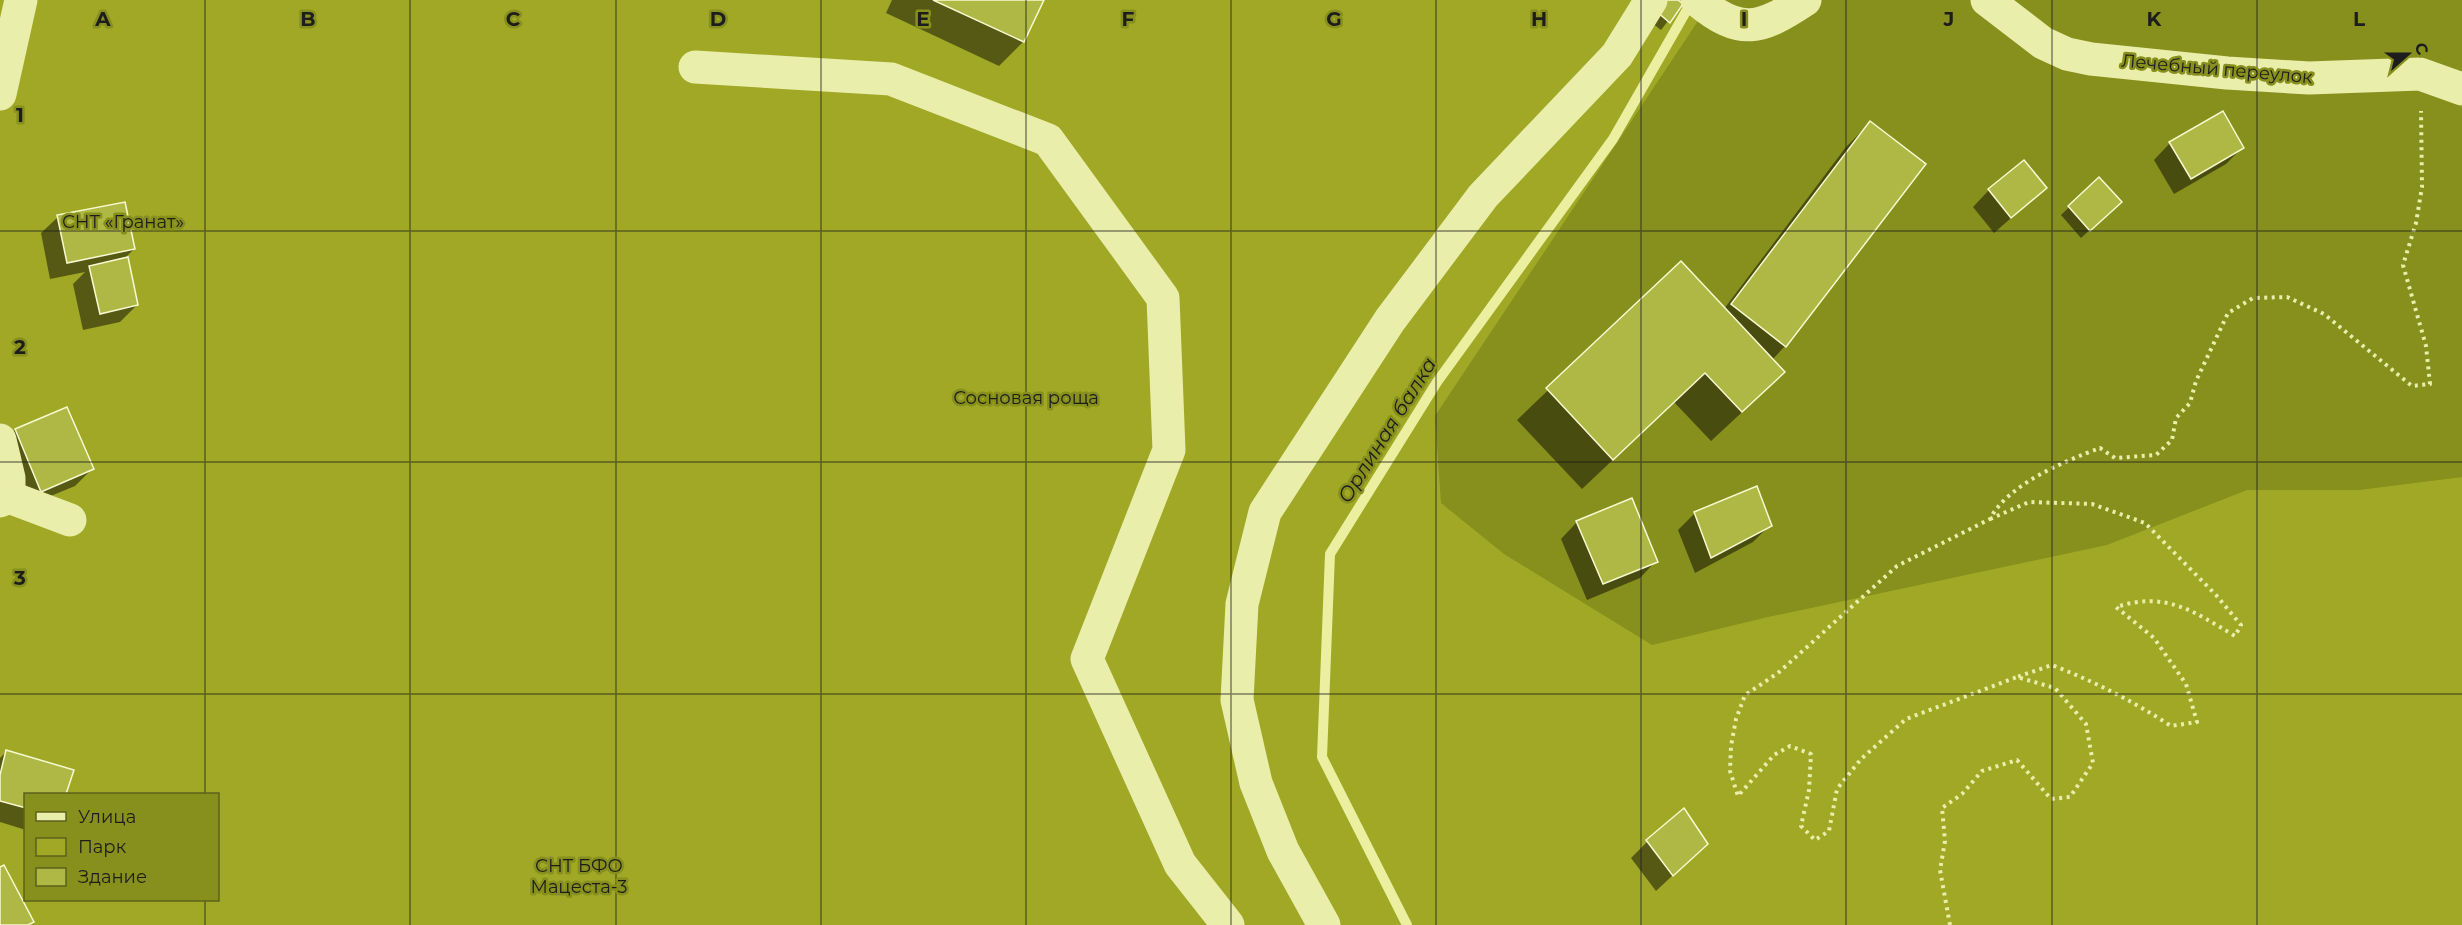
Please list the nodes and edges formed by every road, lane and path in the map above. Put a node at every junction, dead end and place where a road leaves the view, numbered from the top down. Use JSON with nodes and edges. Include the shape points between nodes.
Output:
{"nodes":[{"id":1,"x":21,"y":0,"type":"edge"},
{"id":2,"x":1651,"y":0,"type":"edge"},
{"id":3,"x":1697,"y":0,"type":"edge"},
{"id":4,"x":1805,"y":0,"type":"edge"},
{"id":5,"x":1987,"y":0,"type":"edge"},
{"id":6,"x":695,"y":67,"type":"dead end"},
{"id":7,"x":2420,"y":74,"type":"junction"},
{"id":8,"x":2462,"y":88,"type":"edge"},
{"id":9,"x":0,"y":94,"type":"edge"},
{"id":10,"x":0,"y":440,"type":"edge"},
{"id":11,"x":4,"y":499,"type":"edge"},
{"id":12,"x":1990,"y":519,"type":"junction"},
{"id":13,"x":70,"y":520,"type":"dead end"},
{"id":14,"x":2017,"y":678,"type":"junction"},
{"id":15,"x":1228,"y":925,"type":"edge"},
{"id":16,"x":1324,"y":925,"type":"edge"},
{"id":17,"x":1950,"y":925,"type":"edge"}],
"edges":[{"from":1,"to":9,"type":"street"},
{"from":2,"to":16,"type":"street","via":[[1617,55],[1468,215],[1390,320],[1265,512],[1242,604],[1237,700],[1256,783],[1283,850]]},
{"from":3,"to":4,"type":"street","via":[[1732,24],[1758,25]]},
{"from":5,"to":7,"type":"street","name":"Лечебный переулок","via":[[2043,43],[2091,59],[2309,78]]},
{"from":6,"to":15,"type":"street","via":[[891,79],[1048,140],[1162,298],[1169,450],[1087,659],[1180,864]]},
{"from":7,"to":8,"type":"street","name":"Лечебный переулок"},
{"from":7,"to":12,"type":"path","via":[[2422,187],[2403,265],[2426,346],[2430,384],[2412,386],[2324,314],[2287,297],[2253,298],[2228,313],[2196,381],[2190,403],[2176,418],[2172,440],[2156,455],[2115,458],[2100,448],[2072,458],[2034,478],[1996,507]]},
{"from":10,"to":11,"type":"street","via":[[9,478]]},
{"from":11,"to":13,"type":"street"},
{"from":12,"to":14,"type":"path","via":[[2029,502],[2092,504],[2145,523],[2241,625],[2235,636],[2190,609],[2167,602],[2136,601],[2116,607],[2154,638],[2186,684],[2197,722],[2171,726],[2113,691],[2052,665]]},
{"from":12,"to":14,"type":"path","via":[[1897,566],[1778,673],[1745,694],[1731,746],[1730,771],[1738,796],[1774,755],[1790,746],[1812,754],[1801,826],[1815,840],[1829,831],[1837,789],[1862,759],[1906,719]]},
{"from":14,"to":17,"type":"path","via":[[2055,688],[2086,724],[2093,763],[2070,797],[2050,799],[2017,760],[1982,771],[1962,794],[1941,808],[1945,841],[1940,870]]}]}
